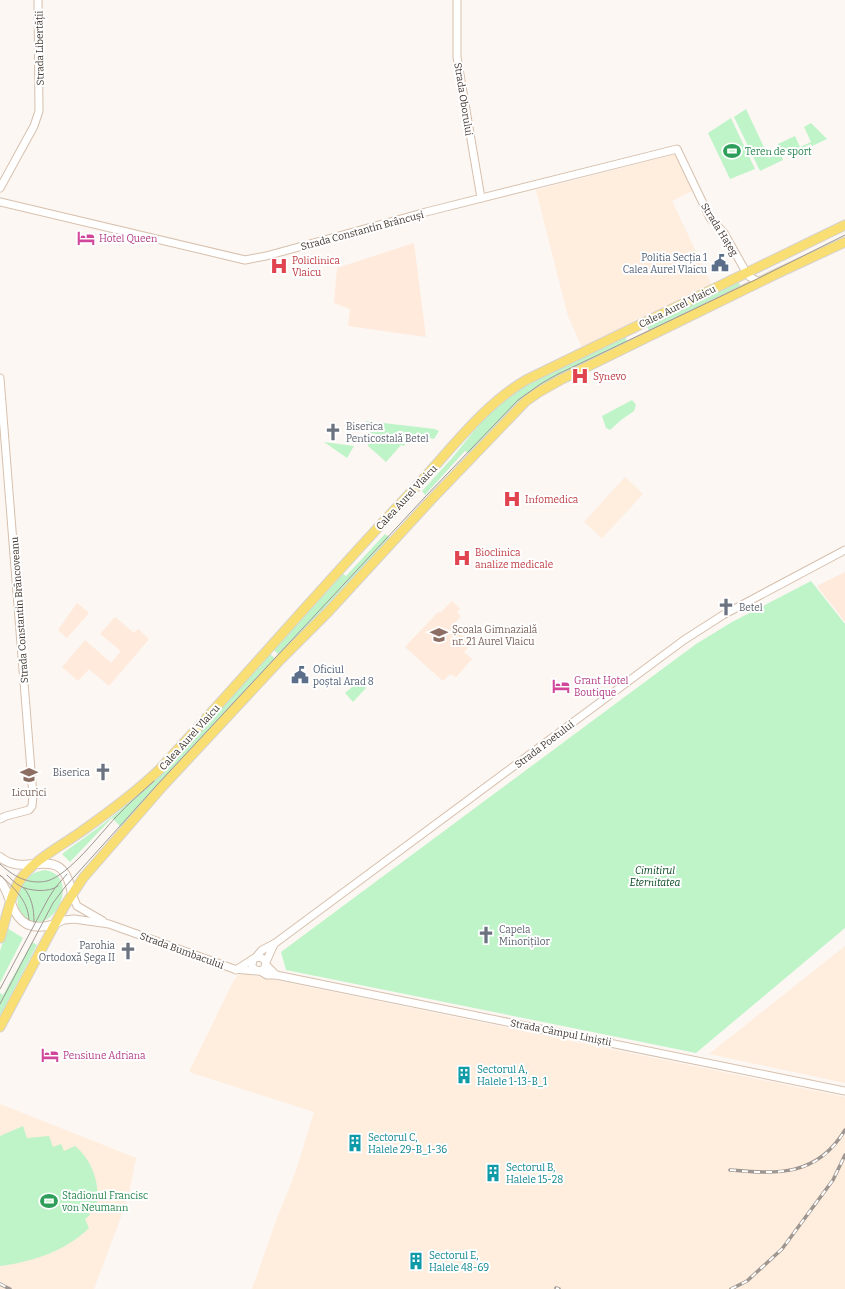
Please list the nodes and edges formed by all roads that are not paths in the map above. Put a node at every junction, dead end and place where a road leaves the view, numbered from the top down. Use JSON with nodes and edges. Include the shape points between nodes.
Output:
{"nodes":[{"id":1,"x":38,"y":0,"type":"edge"},
{"id":2,"x":457,"y":0,"type":"edge"},
{"id":3,"x":677,"y":149,"type":"joint"},
{"id":4,"x":0,"y":188,"type":"edge"},
{"id":5,"x":481,"y":198,"type":"junction"},
{"id":6,"x":0,"y":202,"type":"edge"},
{"id":7,"x":845,"y":225,"type":"edge"},
{"id":8,"x":845,"y":242,"type":"edge"},
{"id":9,"x":746,"y":272,"type":"junction"},
{"id":10,"x":759,"y":282,"type":"junction"},
{"id":11,"x":0,"y":378,"type":"edge"},
{"id":12,"x":845,"y":550,"type":"edge"},
{"id":13,"x":0,"y":819,"type":"edge"},
{"id":14,"x":0,"y":857,"type":"edge"},
{"id":15,"x":36,"y":863,"type":"junction"},
{"id":16,"x":0,"y":881,"type":"edge"},
{"id":17,"x":72,"y":894,"type":"junction"},
{"id":18,"x":11,"y":904,"type":"junction"},
{"id":19,"x":55,"y":924,"type":"junction"},
{"id":20,"x":108,"y":924,"type":"junction"},
{"id":21,"x":0,"y":938,"type":"edge"},
{"id":22,"x":274,"y":944,"type":"junction"},
{"id":23,"x":255,"y":958,"type":"junction"},
{"id":24,"x":266,"y":963,"type":"junction"},
{"id":25,"x":236,"y":970,"type":"junction"},
{"id":26,"x":258,"y":971,"type":"junction"},
{"id":27,"x":276,"y":975,"type":"junction"},
{"id":28,"x":0,"y":1027,"type":"edge"},
{"id":29,"x":845,"y":1090,"type":"edge"}],
"edges":[{"from":1,"to":4,"type":"street","name":"Strada Libertății","via":[[39,111],[34,126]]},
{"from":2,"to":5,"type":"street","name":"Strada Oborului","via":[[458,57]]},
{"from":3,"to":5,"type":"street","name":"Strada Constantin Brâncuși"},
{"from":3,"to":9,"type":"street","name":"Strada Hațeg","via":[[710,218],[724,233]]},
{"from":5,"to":6,"type":"street","name":"Strada Constantin Brâncuși","via":[[244,260]]},
{"from":7,"to":9,"type":"main road","name":"Calea Aurel Vlaicu"},
{"from":8,"to":10,"type":"main road","name":"Calea Aurel Vlaicu"},
{"from":9,"to":10,"type":"street","name":"Strada Hațeg"},
{"from":9,"to":15,"type":"main road","name":"Calea Aurel Vlaicu","via":[[526,380],[507,392],[488,409],[380,526],[159,770],[102,817]]},
{"from":10,"to":17,"type":"main road","name":"Calea Aurel Vlaicu","via":[[562,379],[526,401],[162,787]]},
{"from":11,"to":13,"type":"street","name":"Strada Constantin Brâncoveanu","via":[[33,796],[29,810]]},
{"from":12,"to":22,"type":"street","name":"Strada Poetului","via":[[704,626]]},
{"from":14,"to":15,"type":"main road","via":[[21,865]]},
{"from":15,"to":17,"type":"main road","via":[[52,864],[62,869],[69,880]]},
{"from":15,"to":18,"type":"main road","name":"Calea Aurel Vlaicu","via":[[18,882]]},
{"from":16,"to":18,"type":"main road"},
{"from":17,"to":19,"type":"main road","name":"Calea Aurel Vlaicu"},
{"from":17,"to":20,"type":"street","name":"Strada Bumbacului","via":[[77,906]]},
{"from":18,"to":19,"type":"main road","via":[[18,918],[29,925],[41,928]]},
{"from":18,"to":21,"type":"main road","name":"Calea Aurel Vlaicu"},
{"from":19,"to":20,"type":"street","name":"Strada Bumbacului","via":[[74,919]]},
{"from":19,"to":28,"type":"main road","name":"Calea Aurel Vlaicu"},
{"from":20,"to":25,"type":"street","name":"Strada Bumbacului"},
{"from":22,"to":23,"type":"street","name":"Strada Poetului","via":[[262,950]]},
{"from":22,"to":24,"type":"street"},
{"from":23,"to":24,"type":"street","via":[[262,957]]},
{"from":23,"to":25,"type":"street","name":"Strada Bumbacului"},
{"from":23,"to":26,"type":"street","via":[[252,965]]},
{"from":24,"to":26,"type":"street","via":[[265,969]]},
{"from":24,"to":27,"type":"street"},
{"from":25,"to":26,"type":"street","name":"Strada Câmpul Liniștii"},
{"from":26,"to":27,"type":"street","name":"Strada Câmpul Liniștii"},
{"from":27,"to":29,"type":"street","name":"Strada Câmpul Liniștii"}]}
